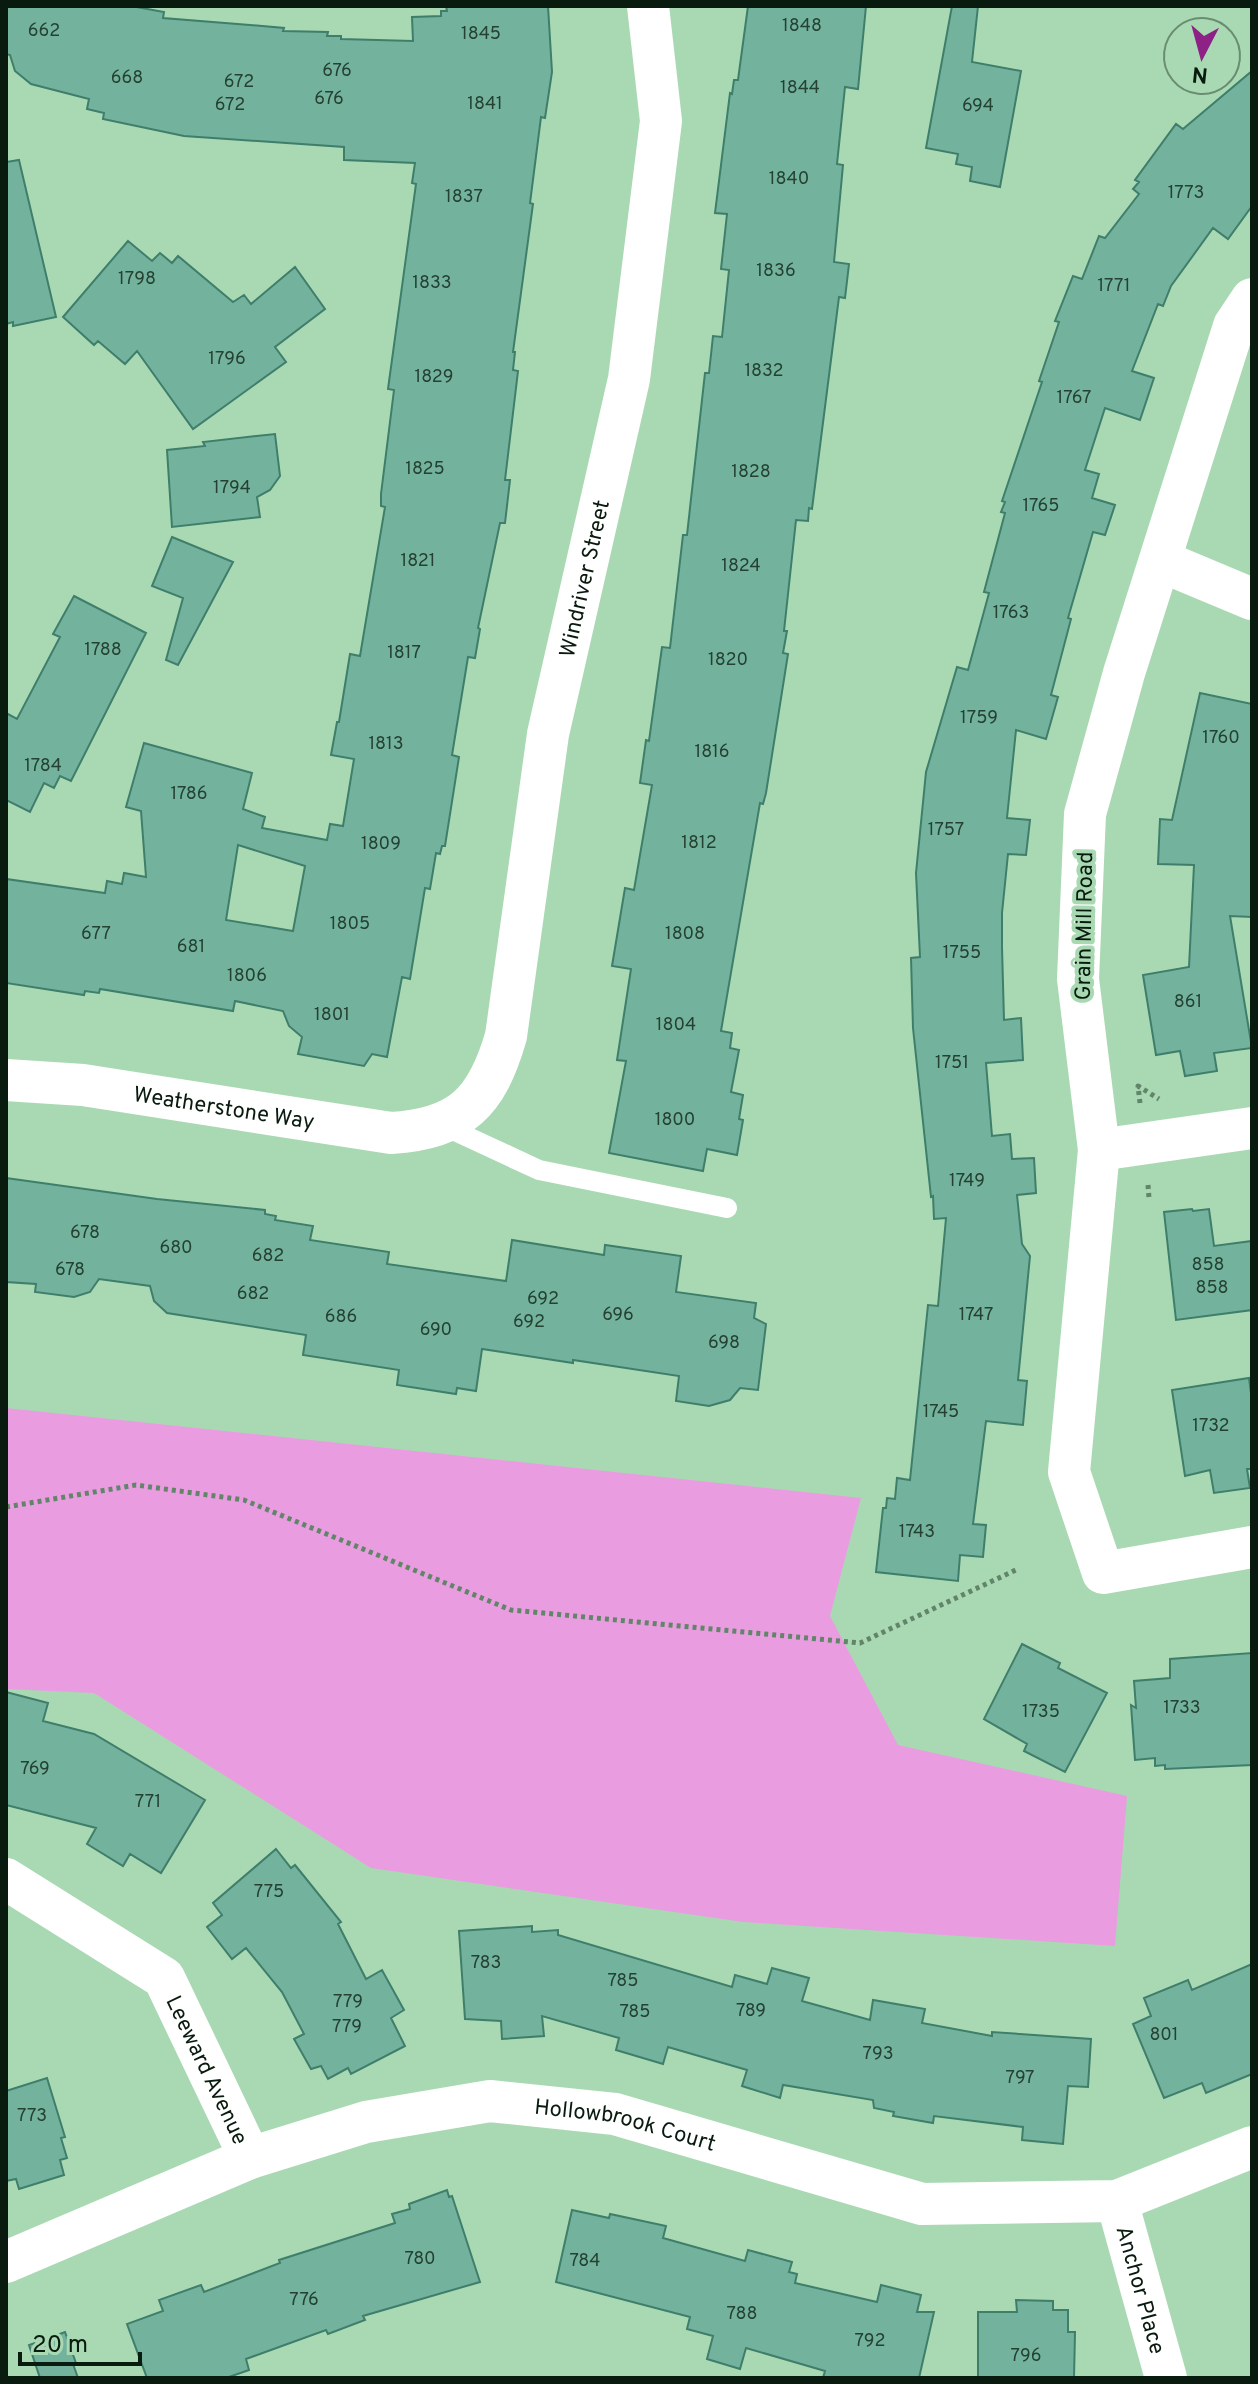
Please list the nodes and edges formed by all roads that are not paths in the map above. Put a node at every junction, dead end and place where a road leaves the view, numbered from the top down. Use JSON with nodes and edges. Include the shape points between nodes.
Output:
{"nodes":[{"id":1,"x":648,"y":6,"type":"edge"},
{"id":2,"x":1252,"y":299,"type":"edge"},
{"id":3,"x":1161,"y":561,"type":"junction"},
{"id":4,"x":1252,"y":599,"type":"edge"},
{"id":5,"x":6,"y":1080,"type":"edge"},
{"id":6,"x":442,"y":1125,"type":"junction"},
{"id":7,"x":1252,"y":1128,"type":"edge"},
{"id":8,"x":1099,"y":1150,"type":"junction"},
{"id":9,"x":727,"y":1208,"type":"dead end"},
{"id":10,"x":1252,"y":1547,"type":"edge"},
{"id":11,"x":6,"y":1879,"type":"edge"},
{"id":12,"x":1252,"y":2147,"type":"edge"},
{"id":13,"x":250,"y":2158,"type":"junction"},
{"id":14,"x":1117,"y":2201,"type":"junction"},
{"id":15,"x":6,"y":2262,"type":"edge"},
{"id":16,"x":1166,"y":2378,"type":"edge"}],
"edges":[{"from":1,"to":6,"type":"street","name":"Windriver Street","via":[[661,121],[629,379],[548,734],[506,1036],[492,1078],[460,1114]]},
{"from":2,"to":3,"type":"street","name":"Grain Mill Road","via":[[1234,326]]},
{"from":3,"to":4,"type":"street"},
{"from":3,"to":8,"type":"street","name":"Grain Mill Road","via":[[1085,814],[1078,979]]},
{"from":5,"to":6,"type":"street","name":"Weatherstone Way","via":[[83,1085],[391,1133]]},
{"from":6,"to":9,"type":"lane","via":[[539,1170]]},
{"from":7,"to":8,"type":"street"},
{"from":8,"to":10,"type":"street","name":"Grain Mill Road","via":[[1069,1472],[1103,1573]]},
{"from":11,"to":13,"type":"street","name":"Leeward Avenue","via":[[164,1978]]},
{"from":12,"to":14,"type":"street","name":"Hollowbrook Court"},
{"from":13,"to":14,"type":"street","name":"Hollowbrook Court","via":[[366,2122],[490,2101],[615,2114],[922,2204]]},
{"from":13,"to":15,"type":"street","name":"Hollowbrook Court"},
{"from":14,"to":16,"type":"street","name":"Anchor Place"}]}
